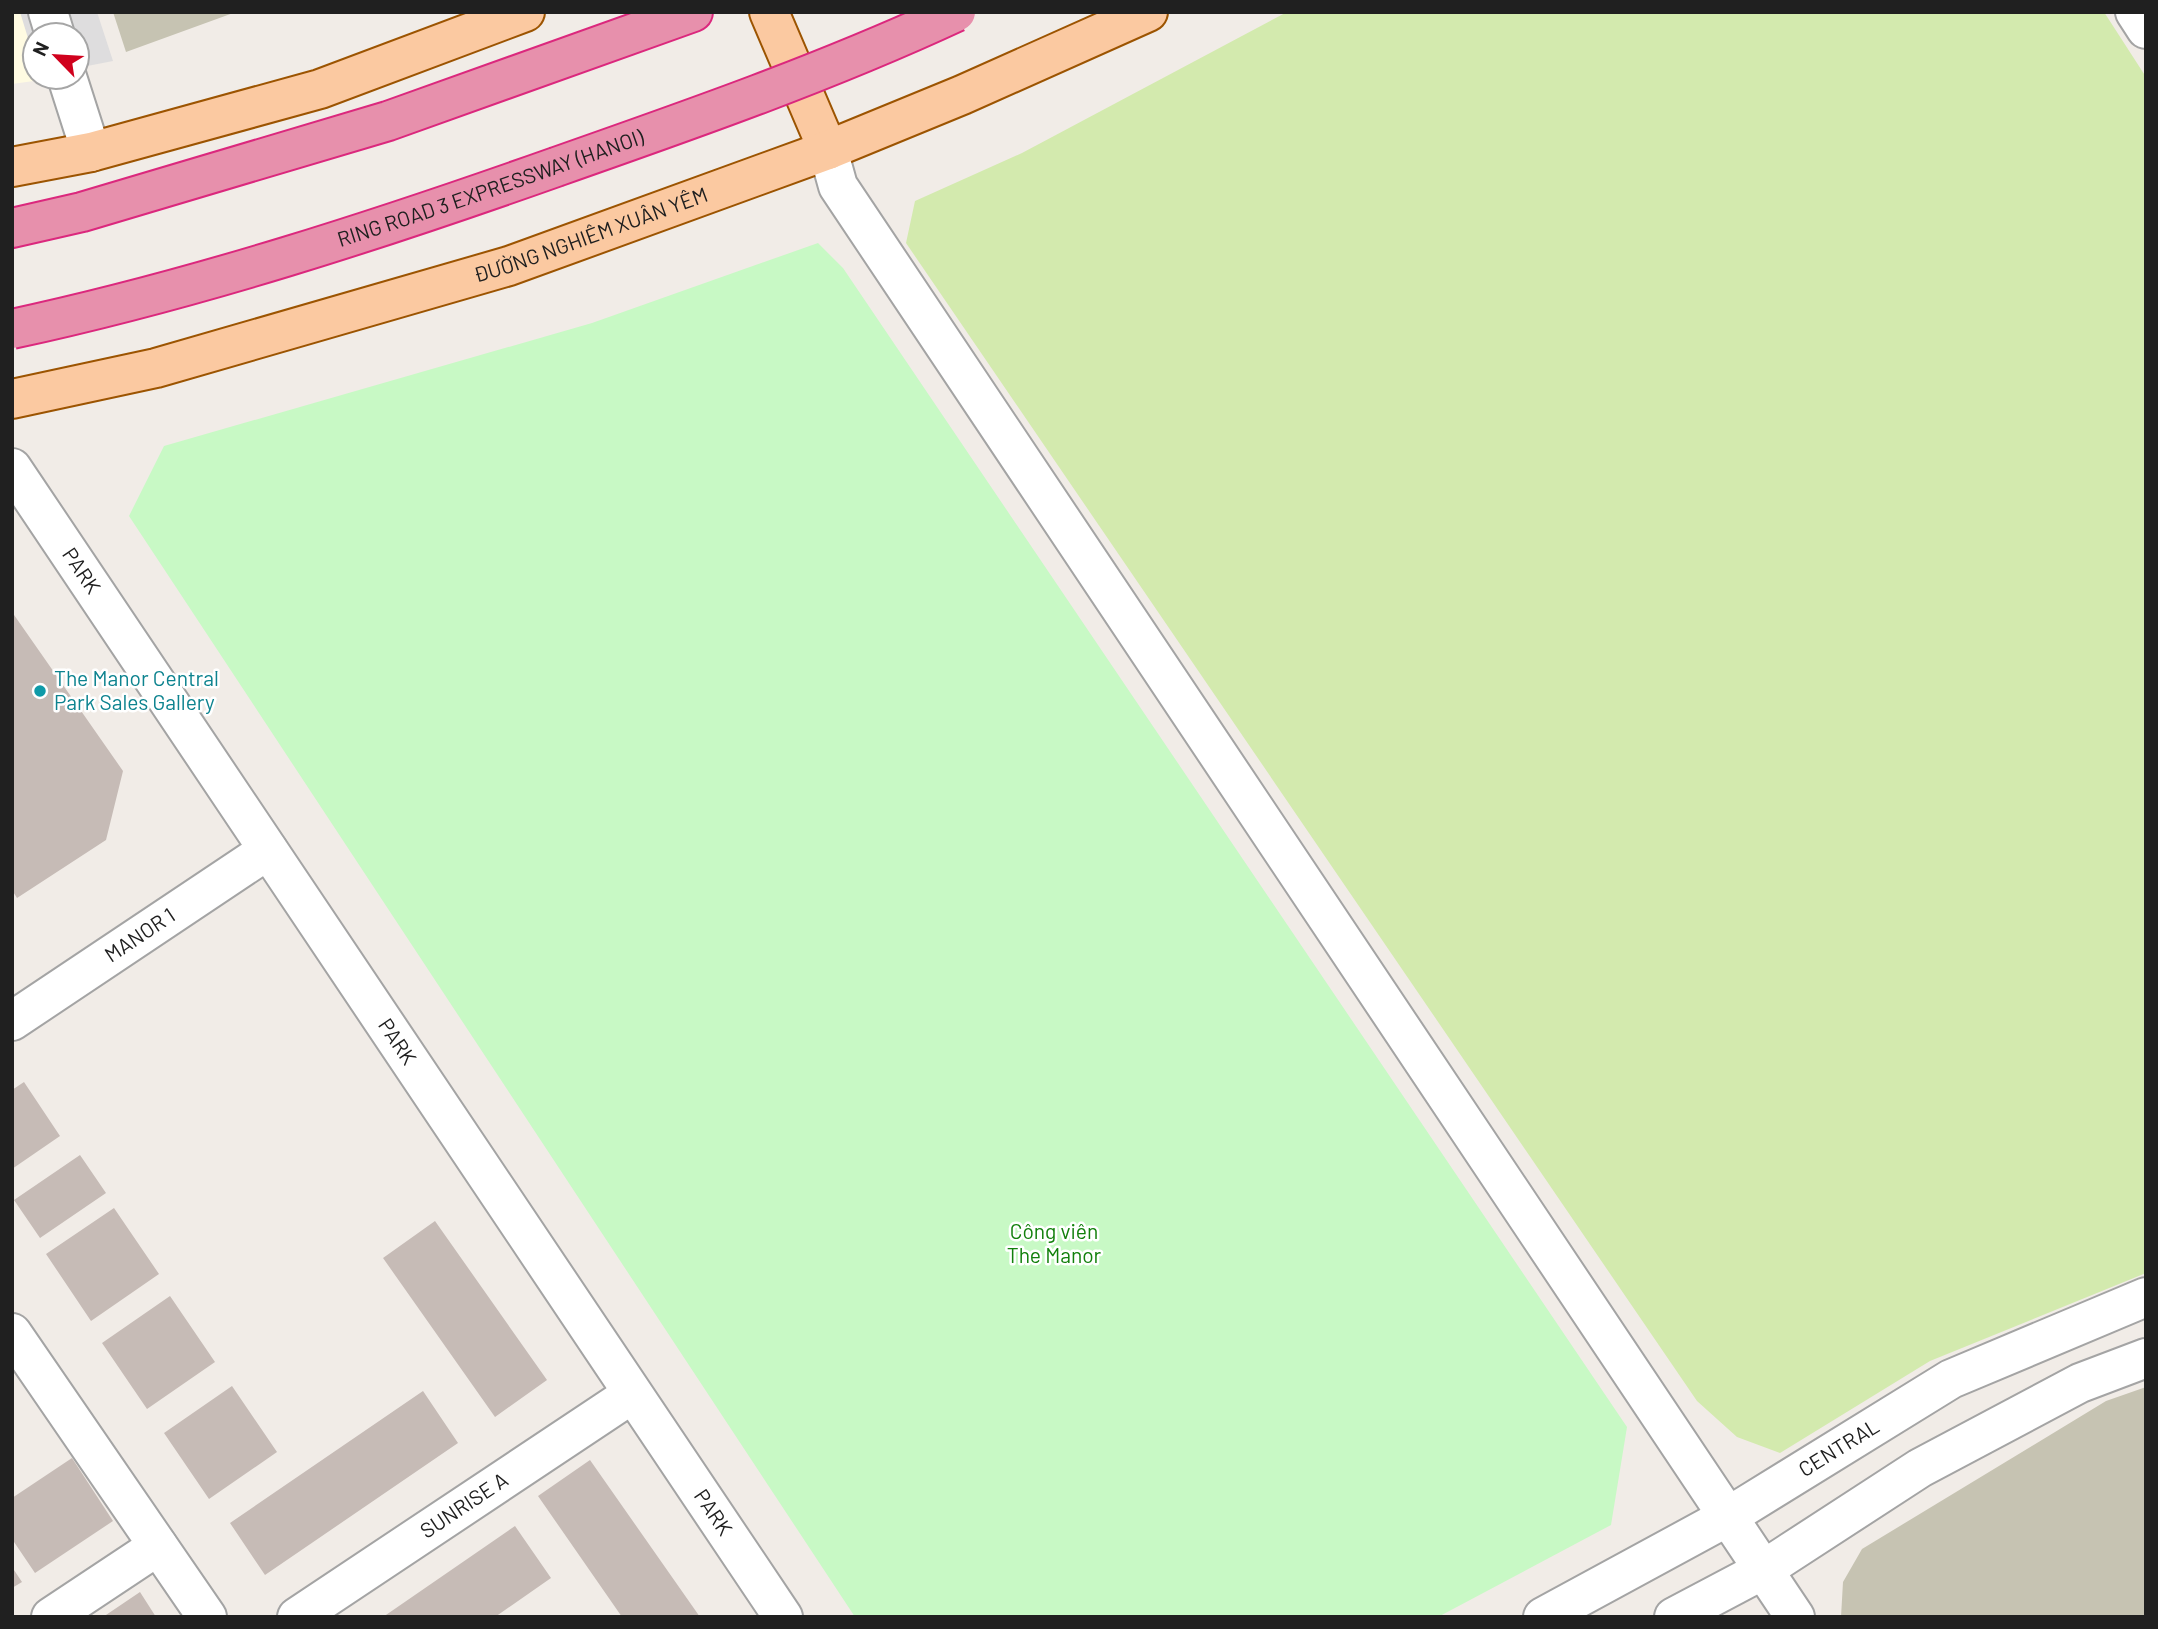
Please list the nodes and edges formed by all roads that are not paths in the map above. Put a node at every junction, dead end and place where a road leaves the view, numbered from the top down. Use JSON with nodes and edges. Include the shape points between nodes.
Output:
{"nodes":[{"id":1,"x":525,"y":12,"type":"edge"},
{"id":2,"x":693,"y":12,"type":"edge"},
{"id":3,"x":769,"y":12,"type":"edge"},
{"id":4,"x":956,"y":12,"type":"edge"},
{"id":5,"x":1148,"y":12,"type":"edge"},
{"id":6,"x":2135,"y":12,"type":"edge"},
{"id":7,"x":2146,"y":29,"type":"edge"},
{"id":8,"x":71,"y":91,"type":"edge"},
{"id":9,"x":828,"y":150,"type":"junction"},
{"id":10,"x":91,"y":152,"type":"junction"},
{"id":11,"x":12,"y":167,"type":"edge"},
{"id":12,"x":12,"y":228,"type":"edge"},
{"id":13,"x":12,"y":329,"type":"edge"},
{"id":14,"x":12,"y":399,"type":"edge"},
{"id":15,"x":12,"y":468,"type":"edge"},
{"id":16,"x":268,"y":850,"type":"junction"},
{"id":17,"x":12,"y":1021,"type":"edge"},
{"id":18,"x":2146,"y":1297,"type":"edge"},
{"id":19,"x":12,"y":1334,"type":"edge"},
{"id":20,"x":2146,"y":1358,"type":"edge"},
{"id":21,"x":632,"y":1394,"type":"junction"},
{"id":22,"x":1729,"y":1516,"type":"junction"},
{"id":23,"x":158,"y":1546,"type":"junction"},
{"id":24,"x":1763,"y":1570,"type":"junction"},
{"id":25,"x":51,"y":1617,"type":"edge"},
{"id":26,"x":207,"y":1617,"type":"edge"},
{"id":27,"x":297,"y":1617,"type":"edge"},
{"id":28,"x":783,"y":1617,"type":"edge"},
{"id":29,"x":1543,"y":1617,"type":"edge"},
{"id":30,"x":1674,"y":1617,"type":"edge"},
{"id":31,"x":1796,"y":1617,"type":"edge"}],
"edges":[{"from":1,"to":10,"type":"main road","via":[[320,89]]},
{"from":2,"to":12,"type":"highway","via":[[388,121],[82,212]]},
{"from":3,"to":9,"type":"main road"},
{"from":4,"to":13,"type":"highway","name":"RING ROAD 3 EXPRESSWAY (HANOI)","bridge":true,"via":[[685,122],[418,216],[106,309]]},
{"from":5,"to":9,"type":"main road","name":"ĐƯỜNG NGHIÊM XUÂN YÊM"},
{"from":6,"to":7,"type":"street"},
{"from":8,"to":10,"type":"street"},
{"from":9,"to":14,"type":"main road","name":"ĐƯỜNG NGHIÊM XUÂN YÊM","via":[[509,266],[156,368]]},
{"from":9,"to":22,"type":"street","via":[[838,186],[859,219]]},
{"from":10,"to":11,"type":"main road"},
{"from":15,"to":16,"type":"street","name":"PARK"},
{"from":16,"to":17,"type":"street","name":"MANOR 1"},
{"from":16,"to":21,"type":"street","name":"PARK"},
{"from":18,"to":22,"type":"street","name":"CENTRAL","via":[[1951,1379]]},
{"from":19,"to":23,"type":"street"},
{"from":20,"to":24,"type":"street","via":[[2080,1383],[1920,1468]]},
{"from":21,"to":27,"type":"street","name":"SUNRISE A"},
{"from":21,"to":28,"type":"street","name":"PARK"},
{"from":22,"to":24,"type":"street"},
{"from":22,"to":29,"type":"street","name":"CENTRAL"},
{"from":23,"to":25,"type":"street"},
{"from":23,"to":26,"type":"street"},
{"from":24,"to":30,"type":"street"},
{"from":24,"to":31,"type":"street"}]}
